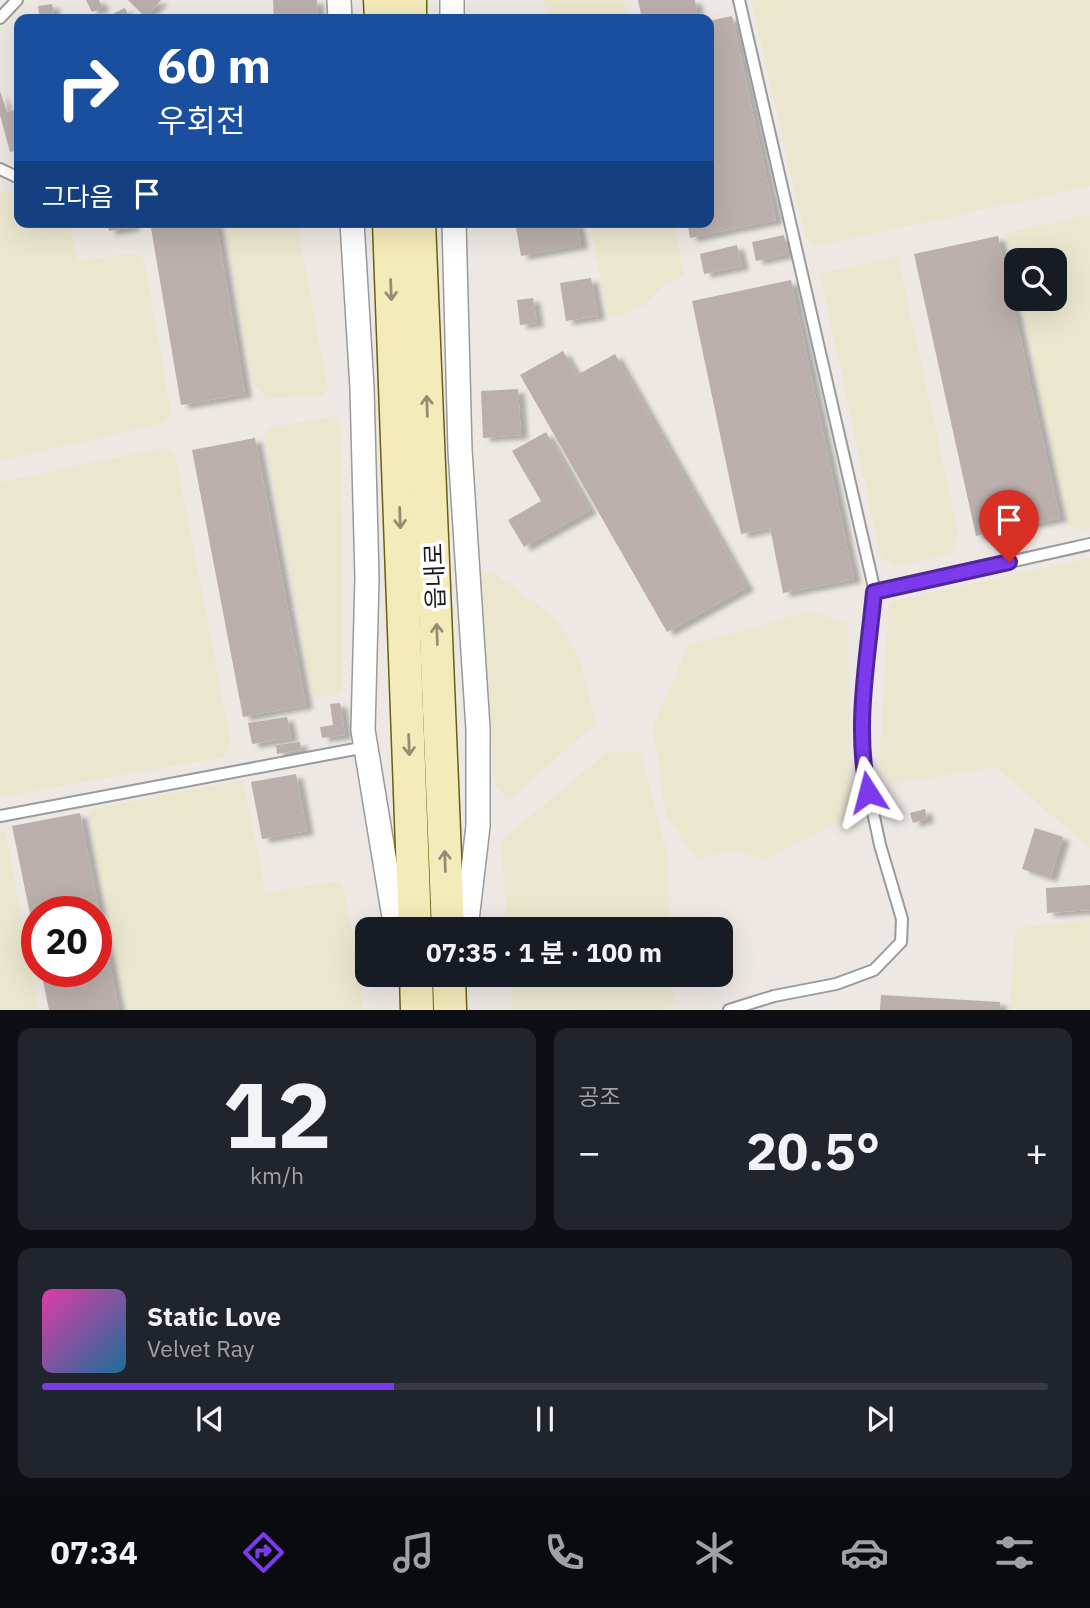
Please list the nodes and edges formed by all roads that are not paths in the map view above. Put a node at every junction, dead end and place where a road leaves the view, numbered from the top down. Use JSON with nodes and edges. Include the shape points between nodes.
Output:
{"nodes":[{"id":1,"x":17,"y":0,"type":"edge"},
{"id":2,"x":739,"y":0,"type":"edge"},
{"id":3,"x":0,"y":18,"type":"edge"},
{"id":4,"x":352,"y":228,"type":"edge"},
{"id":5,"x":388,"y":228,"type":"edge"},
{"id":6,"x":419,"y":228,"type":"edge"},
{"id":7,"x":454,"y":228,"type":"edge"},
{"id":8,"x":1090,"y":544,"type":"edge"},
{"id":9,"x":874,"y":592,"type":"junction"},
{"id":10,"x":366,"y":747,"type":"junction"},
{"id":11,"x":0,"y":816,"type":"edge"},
{"id":12,"x":394,"y":917,"type":"edge"},
{"id":13,"x":415,"y":917,"type":"edge"},
{"id":14,"x":460,"y":917,"type":"edge"},
{"id":15,"x":461,"y":917,"type":"edge"},
{"id":16,"x":402,"y":987,"type":"edge"},
{"id":17,"x":416,"y":987,"type":"edge"},
{"id":18,"x":449,"y":987,"type":"edge"},
{"id":19,"x":464,"y":987,"type":"edge"},
{"id":20,"x":403,"y":1010,"type":"edge"},
{"id":21,"x":417,"y":1010,"type":"edge"},
{"id":22,"x":450,"y":1010,"type":"edge"},
{"id":23,"x":465,"y":1010,"type":"edge"},
{"id":24,"x":729,"y":1010,"type":"edge"}],
"edges":[{"from":1,"to":3,"type":"lane"},
{"from":2,"to":9,"type":"lane"},
{"from":4,"to":10,"type":"street","via":[[367,578]]},
{"from":5,"to":13,"type":"street","name":"읍내로","one_way":true},
{"from":14,"to":6,"type":"street","name":"읍내로","one_way":true},
{"from":7,"to":15,"type":"street","via":[[460,450],[478,729],[478,826]]},
{"from":8,"to":9,"type":"lane"},
{"from":9,"to":24,"type":"lane","via":[[864,693],[863,765],[902,919],[901,942],[874,970]]},
{"from":10,"to":11,"type":"lane"},
{"from":10,"to":12,"type":"street"},
{"from":16,"to":20,"type":"street"},
{"from":17,"to":21,"type":"street"},
{"from":18,"to":22,"type":"street"},
{"from":19,"to":23,"type":"street"}]}
